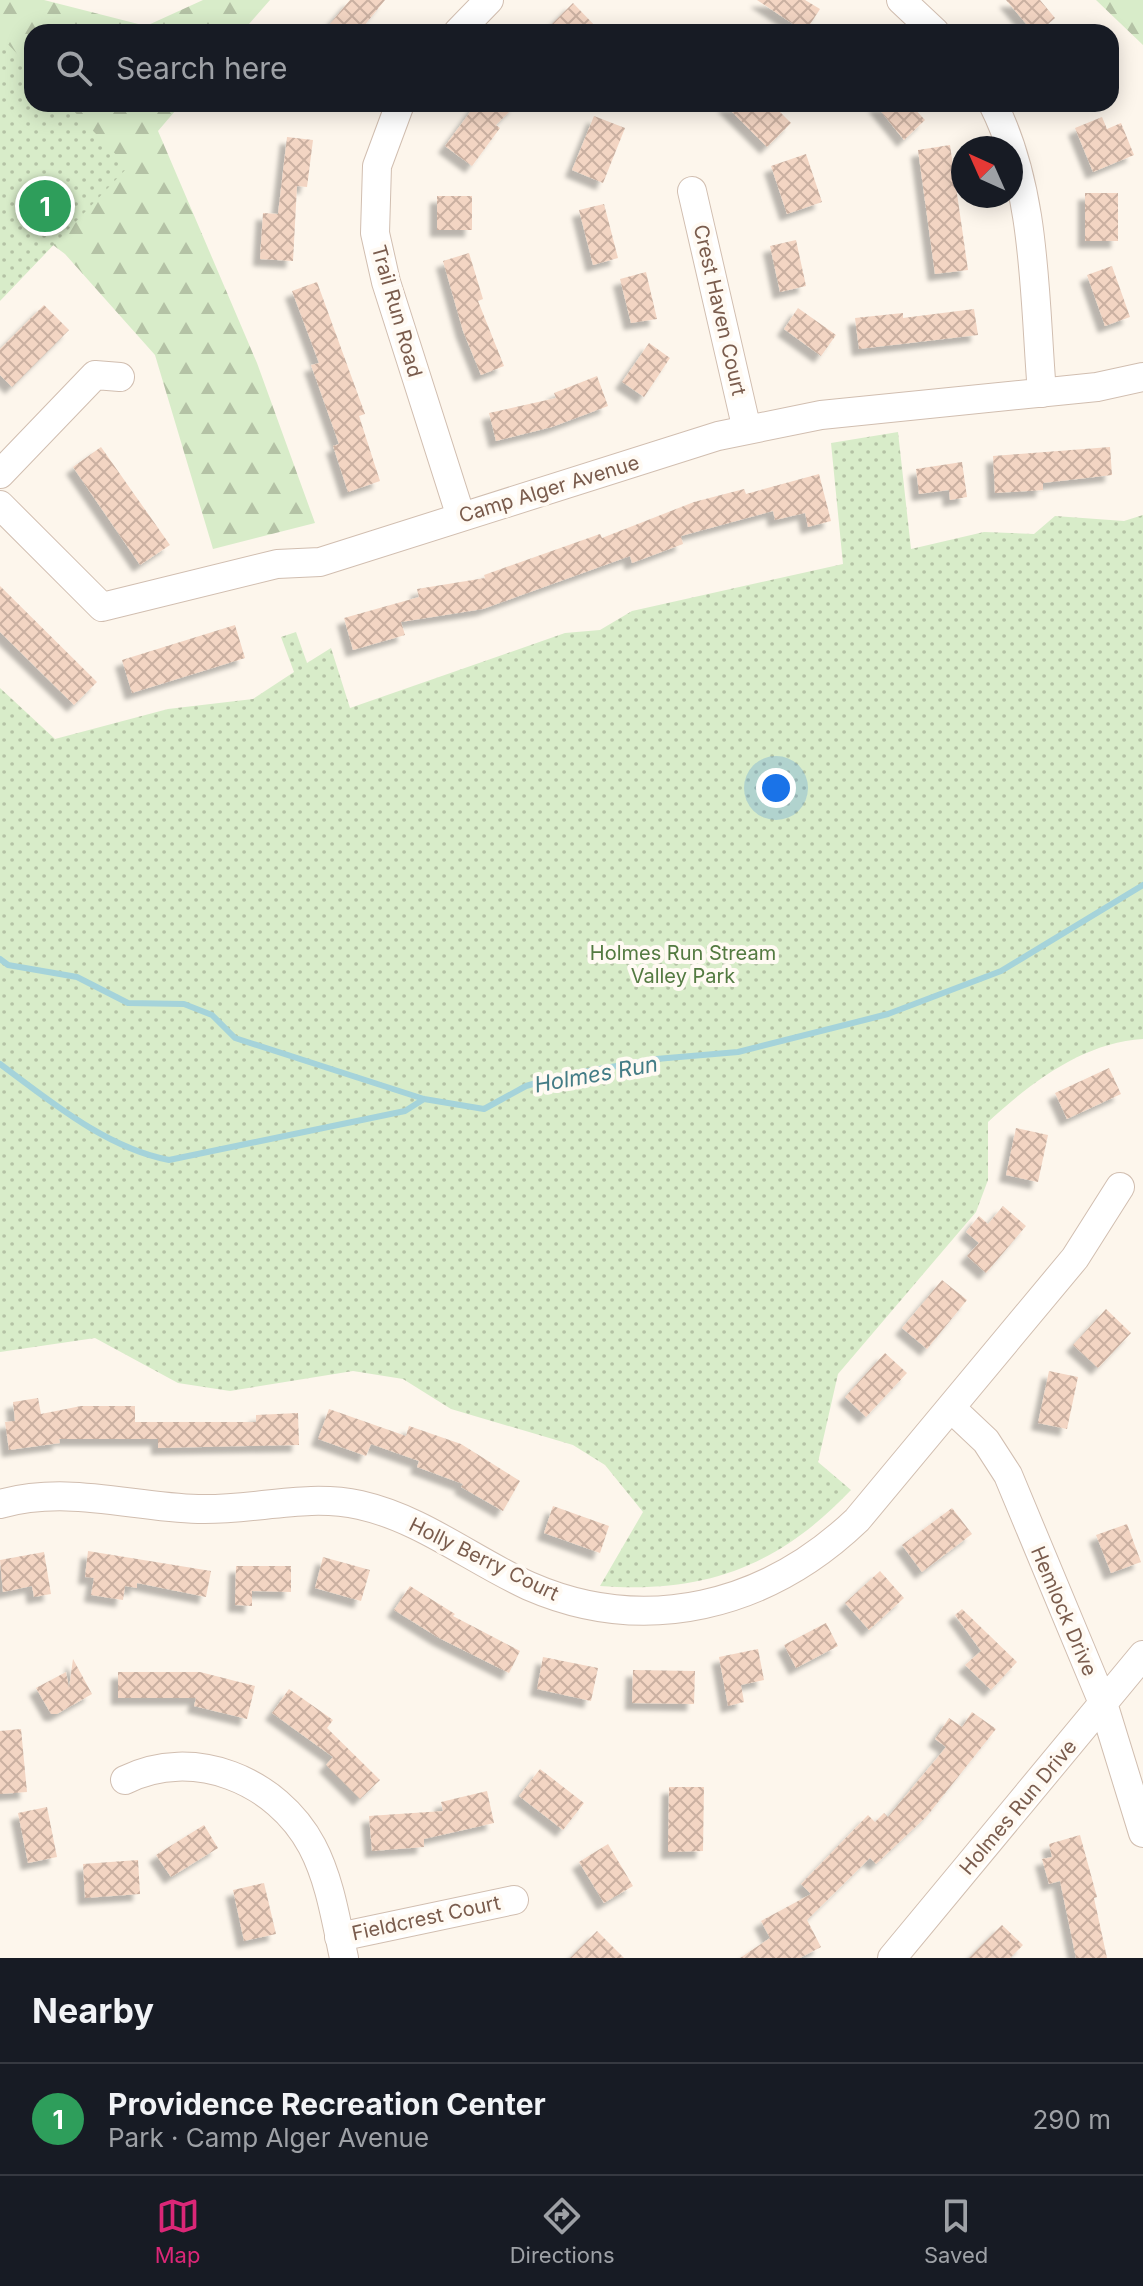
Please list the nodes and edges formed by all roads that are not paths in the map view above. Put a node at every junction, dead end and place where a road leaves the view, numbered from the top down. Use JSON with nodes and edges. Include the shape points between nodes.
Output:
{"nodes":[{"id":1,"x":489,"y":0,"type":"edge"},
{"id":2,"x":901,"y":0,"type":"edge"},
{"id":3,"x":466,"y":24,"type":"edge"},
{"id":4,"x":926,"y":24,"type":"edge"},
{"id":5,"x":397,"y":112,"type":"edge"},
{"id":6,"x":996,"y":112,"type":"edge"},
{"id":7,"x":692,"y":191,"type":"dead end"},
{"id":8,"x":120,"y":377,"type":"dead end"},
{"id":9,"x":1143,"y":377,"type":"edge"},
{"id":10,"x":1042,"y":393,"type":"junction"},
{"id":11,"x":747,"y":430,"type":"junction"},
{"id":12,"x":0,"y":474,"type":"edge"},
{"id":13,"x":0,"y":505,"type":"edge"},
{"id":14,"x":461,"y":517,"type":"junction"},
{"id":15,"x":1120,"y":1187,"type":"dead end"},
{"id":16,"x":951,"y":1408,"type":"junction"},
{"id":17,"x":0,"y":1504,"type":"edge"},
{"id":18,"x":1143,"y":1655,"type":"edge"},
{"id":19,"x":1103,"y":1703,"type":"junction"},
{"id":20,"x":125,"y":1780,"type":"dead end"},
{"id":21,"x":1143,"y":1833,"type":"edge"},
{"id":22,"x":514,"y":1900,"type":"dead end"},
{"id":23,"x":341,"y":1948,"type":"edge"},
{"id":24,"x":892,"y":1958,"type":"edge"}],
"edges":[{"from":1,"to":3,"type":"street"},
{"from":2,"to":4,"type":"street"},
{"from":5,"to":14,"type":"street","name":"Trail Run Road","via":[[377,166],[375,233]]},
{"from":6,"to":10,"type":"street","via":[[1018,164]]},
{"from":7,"to":11,"type":"street","name":"Crest Haven Court"},
{"from":8,"to":12,"type":"street","via":[[95,375]]},
{"from":9,"to":10,"type":"street","name":"Camp Alger Avenue"},
{"from":10,"to":11,"type":"street","name":"Camp Alger Avenue","via":[[821,415]]},
{"from":11,"to":14,"type":"street","name":"Camp Alger Avenue"},
{"from":13,"to":14,"type":"street","name":"Camp Alger Avenue","via":[[102,607],[277,564],[320,562]]},
{"from":15,"to":16,"type":"street","name":"Holly Berry Court","via":[[1075,1258]]},
{"from":16,"to":17,"type":"street","name":"Holly Berry Court","via":[[830,1546],[760,1588],[687,1608],[627,1610],[564,1599],[529,1586],[417,1525],[360,1505],[293,1501],[195,1509],[85,1495]]},
{"from":16,"to":19,"type":"street","name":"Hemlock Drive","via":[[986,1441],[1008,1475]]},
{"from":18,"to":19,"type":"street","name":"Holmes Run Drive"},
{"from":19,"to":21,"type":"street","name":"Hemlock Drive"},
{"from":19,"to":24,"type":"street","name":"Holmes Run Drive"},
{"from":20,"to":23,"type":"street","via":[[163,1766],[188,1764],[233,1776],[271,1798],[314,1849]]},
{"from":22,"to":23,"type":"street","name":"Fieldcrest Court"}]}
